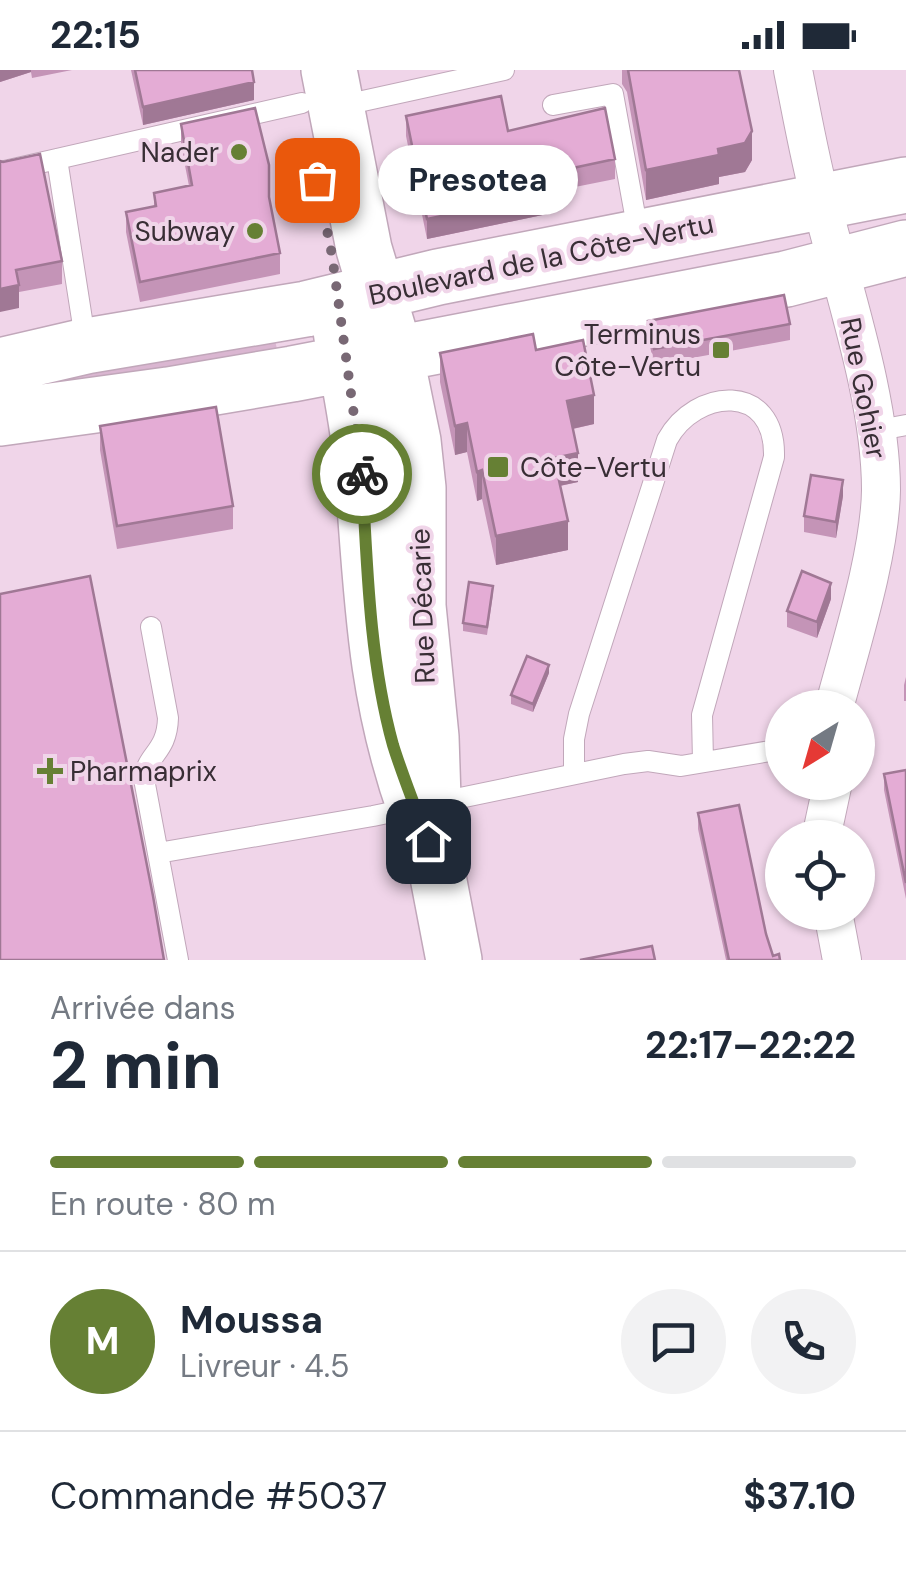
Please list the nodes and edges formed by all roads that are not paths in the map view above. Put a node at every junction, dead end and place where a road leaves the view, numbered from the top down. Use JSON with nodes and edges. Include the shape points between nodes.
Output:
{"nodes":[{"id":1,"x":504,"y":70,"type":"edge"},
{"id":2,"x":793,"y":70,"type":"edge"},
{"id":3,"x":315,"y":88,"type":"edge"},
{"id":4,"x":553,"y":105,"type":"dead end"},
{"id":5,"x":57,"y":159,"type":"junction"},
{"id":6,"x":0,"y":172,"type":"edge"},
{"id":7,"x":906,"y":186,"type":"edge"},
{"id":8,"x":821,"y":203,"type":"junction"},
{"id":9,"x":639,"y":239,"type":"junction"},
{"id":10,"x":906,"y":248,"type":"edge"},
{"id":11,"x":838,"y":264,"type":"junction"},
{"id":12,"x":358,"y":297,"type":"junction"},
{"id":13,"x":86,"y":346,"type":"junction"},
{"id":14,"x":371,"y":358,"type":"junction"},
{"id":15,"x":0,"y":366,"type":"edge"},
{"id":16,"x":0,"y":418,"type":"edge"},
{"id":17,"x":890,"y":428,"type":"edge"},
{"id":18,"x":151,"y":627,"type":"dead end"},
{"id":19,"x":838,"y":690,"type":"edge"},
{"id":20,"x":765,"y":752,"type":"edge"},
{"id":21,"x":703,"y":762,"type":"junction"},
{"id":22,"x":574,"y":774,"type":"junction"},
{"id":23,"x":423,"y":804,"type":"junction"},
{"id":24,"x":158,"y":853,"type":"junction"},
{"id":25,"x":836,"y":930,"type":"edge"},
{"id":26,"x":178,"y":960,"type":"edge"},
{"id":27,"x":454,"y":960,"type":"edge"},
{"id":28,"x":842,"y":960,"type":"edge"}],
"edges":[{"from":1,"to":3,"type":"lane"},
{"from":2,"to":8,"type":"street","name":"Rue Gohier"},
{"from":3,"to":5,"type":"lane"},
{"from":3,"to":12,"type":"main road","name":"Rue Décarie","via":[[364,249]]},
{"from":4,"to":9,"type":"lane","via":[[613,94]]},
{"from":5,"to":6,"type":"lane"},
{"from":5,"to":13,"type":"lane"},
{"from":7,"to":8,"type":"main road","name":"Boulevard de la Côte-Vertu"},
{"from":8,"to":9,"type":"main road","name":"Boulevard de la Côte-Vertu"},
{"from":8,"to":11,"type":"street","name":"Rue Gohier"},
{"from":9,"to":12,"type":"main road","name":"Boulevard de la Côte-Vertu"},
{"from":10,"to":11,"type":"main road"},
{"from":11,"to":14,"type":"main road"},
{"from":11,"to":17,"type":"street","name":"Rue Gohier","via":[[860,351]]},
{"from":12,"to":13,"type":"main road","name":"Boulevard de la Côte-Vertu"},
{"from":12,"to":14,"type":"main road","name":"Rue Décarie"},
{"from":13,"to":15,"type":"main road","name":"Boulevard de la Côte-Vertu"},
{"from":14,"to":16,"type":"main road"},
{"from":14,"to":23,"type":"main road","name":"Rue Décarie","via":[[418,488],[418,606],[431,737]]},
{"from":17,"to":19,"type":"street","name":"Rue Gohier","via":[[877,525]]},
{"from":18,"to":24,"type":"lane","via":[[168,718],[164,744],[144,780]]},
{"from":20,"to":21,"type":"lane"},
{"from":21,"to":22,"type":"lane","via":[[648,761]]},
{"from":21,"to":22,"type":"lane","via":[[702,715],[774,457],[770,424],[741,402],[693,410],[667,440],[580,714]]},
{"from":22,"to":23,"type":"lane"},
{"from":23,"to":24,"type":"lane"},
{"from":23,"to":27,"type":"main road","name":"Rue Décarie"},
{"from":24,"to":26,"type":"lane"},
{"from":25,"to":28,"type":"street"}]}
